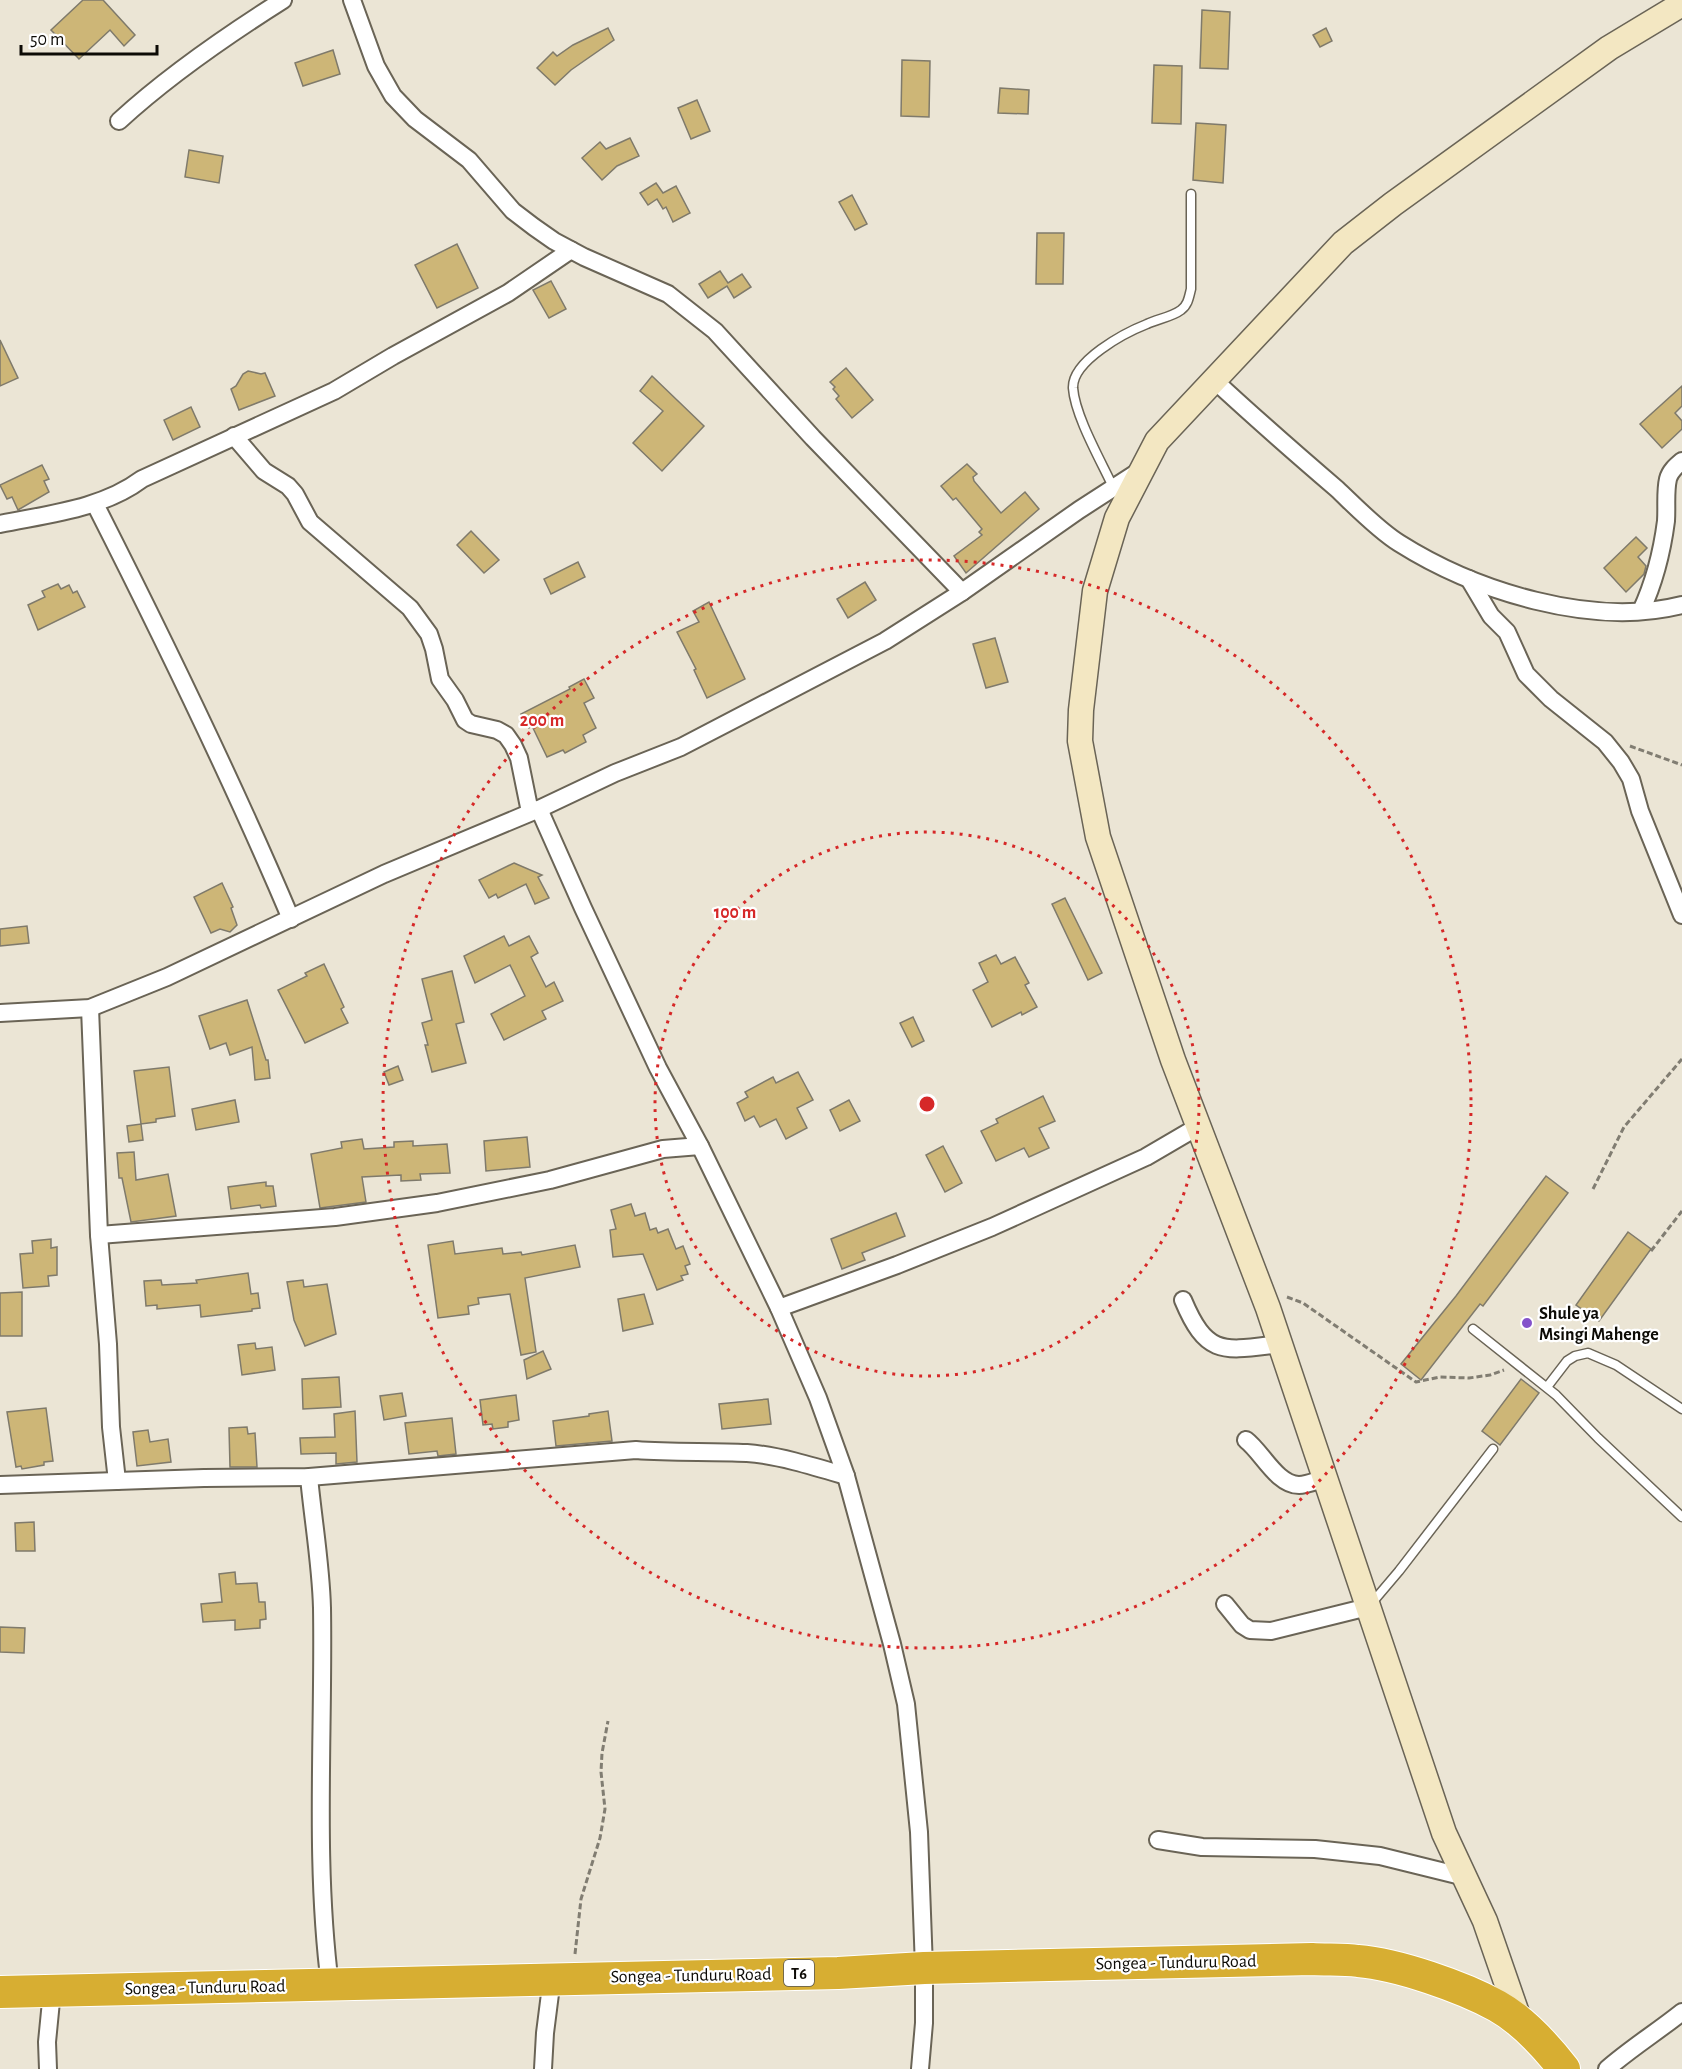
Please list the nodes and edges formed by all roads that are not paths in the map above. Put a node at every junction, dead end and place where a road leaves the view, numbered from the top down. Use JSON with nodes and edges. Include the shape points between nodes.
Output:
{"nodes":[{"id":1,"x":283,"y":0,"type":"edge"},
{"id":2,"x":352,"y":0,"type":"edge"},
{"id":3,"x":1682,"y":4,"type":"edge"},
{"id":4,"x":119,"y":121,"type":"dead end"},
{"id":5,"x":1191,"y":194,"type":"dead end"},
{"id":6,"x":570,"y":250,"type":"junction"},
{"id":7,"x":1214,"y":380,"type":"junction"},
{"id":8,"x":234,"y":436,"type":"junction"},
{"id":9,"x":1682,"y":461,"type":"edge"},
{"id":10,"x":1141,"y":470,"type":"junction"},
{"id":11,"x":1113,"y":487,"type":"junction"},
{"id":12,"x":94,"y":504,"type":"junction"},
{"id":13,"x":0,"y":524,"type":"edge"},
{"id":14,"x":1469,"y":579,"type":"junction"},
{"id":15,"x":962,"y":592,"type":"junction"},
{"id":16,"x":1682,"y":605,"type":"edge"},
{"id":17,"x":1641,"y":611,"type":"junction"},
{"id":18,"x":534,"y":811,"type":"junction"},
{"id":19,"x":1682,"y":915,"type":"edge"},
{"id":20,"x":291,"y":919,"type":"junction"},
{"id":21,"x":90,"y":1008,"type":"junction"},
{"id":22,"x":0,"y":1013,"type":"edge"},
{"id":23,"x":1199,"y":1126,"type":"junction"},
{"id":24,"x":700,"y":1146,"type":"junction"},
{"id":25,"x":99,"y":1235,"type":"junction"},
{"id":26,"x":1183,"y":1300,"type":"dead end"},
{"id":27,"x":778,"y":1308,"type":"junction"},
{"id":28,"x":1473,"y":1329,"type":"dead end"},
{"id":29,"x":1280,"y":1344,"type":"junction"},
{"id":30,"x":1547,"y":1387,"type":"junction"},
{"id":31,"x":1682,"y":1409,"type":"edge"},
{"id":32,"x":1246,"y":1440,"type":"dead end"},
{"id":33,"x":1493,"y":1449,"type":"dead end"},
{"id":34,"x":846,"y":1476,"type":"junction"},
{"id":35,"x":309,"y":1477,"type":"junction"},
{"id":36,"x":1326,"y":1478,"type":"junction"},
{"id":37,"x":117,"y":1481,"type":"junction"},
{"id":38,"x":0,"y":1485,"type":"edge"},
{"id":39,"x":1682,"y":1517,"type":"edge"},
{"id":40,"x":1225,"y":1604,"type":"dead end"},
{"id":41,"x":1368,"y":1607,"type":"junction"},
{"id":42,"x":1158,"y":1840,"type":"dead end"},
{"id":43,"x":1464,"y":1877,"type":"junction"},
{"id":44,"x":924,"y":1968,"type":"junction"},
{"id":45,"x":564,"y":1978,"type":"junction"},
{"id":46,"x":330,"y":1985,"type":"junction"},
{"id":47,"x":52,"y":1991,"type":"junction"},
{"id":48,"x":0,"y":1992,"type":"edge"},
{"id":49,"x":1682,"y":2012,"type":"edge"},
{"id":50,"x":1520,"y":2022,"type":"junction"},
{"id":51,"x":48,"y":2069,"type":"edge"},
{"id":52,"x":543,"y":2069,"type":"edge"},
{"id":53,"x":920,"y":2069,"type":"edge"},
{"id":54,"x":1564,"y":2069,"type":"edge"},
{"id":55,"x":1606,"y":2069,"type":"edge"}],
"edges":[{"from":1,"to":4,"type":"street","via":[[193,60]]},
{"from":2,"to":6,"type":"street","via":[[376,66],[393,96],[415,119],[469,160],[513,211]]},
{"from":3,"to":7,"type":"street","via":[[1609,48],[1343,243]]},
{"from":5,"to":11,"type":"lane","via":[[1191,289],[1187,302],[1181,310],[1114,341],[1076,373],[1075,401]]},
{"from":6,"to":8,"type":"street","via":[[508,293],[334,391]]},
{"from":6,"to":15,"type":"street","via":[[668,294],[716,331]]},
{"from":7,"to":10,"type":"street","via":[[1157,441]]},
{"from":7,"to":14,"type":"street","via":[[1397,542]]},
{"from":8,"to":12,"type":"street"},
{"from":8,"to":18,"type":"street","via":[[264,471],[288,486],[310,522],[410,608],[429,633],[440,680],[465,720],[497,730],[513,745]]},
{"from":9,"to":17,"type":"street","via":[[1668,481],[1653,586]]},
{"from":10,"to":11,"type":"street"},
{"from":10,"to":23,"type":"street","via":[[1117,518],[1095,591],[1080,741],[1098,837]]},
{"from":11,"to":15,"type":"street"},
{"from":12,"to":13,"type":"street"},
{"from":12,"to":20,"type":"street","via":[[184,681]]},
{"from":14,"to":17,"type":"street","via":[[1533,600],[1577,608]]},
{"from":14,"to":19,"type":"street","via":[[1491,616],[1507,632],[1526,674],[1605,742],[1631,779]]},
{"from":15,"to":18,"type":"street","via":[[885,641],[681,747]]},
{"from":16,"to":17,"type":"street"},
{"from":18,"to":20,"type":"street","via":[[384,874]]},
{"from":18,"to":24,"type":"street"},
{"from":20,"to":21,"type":"street"},
{"from":21,"to":22,"type":"street"},
{"from":21,"to":25,"type":"street"},
{"from":23,"to":27,"type":"street","via":[[1146,1157],[992,1227]]},
{"from":23,"to":29,"type":"street"},
{"from":24,"to":25,"type":"street","via":[[663,1149],[550,1180],[437,1203],[335,1217]]},
{"from":24,"to":27,"type":"street"},
{"from":25,"to":37,"type":"street"},
{"from":26,"to":29,"type":"street","via":[[1193,1324],[1215,1346]]},
{"from":27,"to":34,"type":"street","via":[[818,1398]]},
{"from":28,"to":30,"type":"lane"},
{"from":29,"to":36,"type":"street"},
{"from":30,"to":31,"type":"lane","via":[[1568,1361],[1588,1353],[1616,1365]]},
{"from":30,"to":39,"type":"lane"},
{"from":32,"to":36,"type":"street","via":[[1288,1483],[1299,1485]]},
{"from":33,"to":41,"type":"lane"},
{"from":34,"to":35,"type":"street","via":[[749,1453],[636,1450]]},
{"from":34,"to":44,"type":"street","via":[[906,1704],[919,1832]]},
{"from":35,"to":37,"type":"street"},
{"from":35,"to":46,"type":"street","via":[[322,1606],[323,1931]]},
{"from":36,"to":41,"type":"street"},
{"from":37,"to":38,"type":"street"},
{"from":40,"to":41,"type":"street","via":[[1250,1630],[1271,1631]]},
{"from":41,"to":43,"type":"street","via":[[1444,1833]]},
{"from":42,"to":43,"type":"street","via":[[1202,1847],[1380,1856]]},
{"from":43,"to":50,"type":"street","via":[[1485,1921]]},
{"from":44,"to":45,"type":"highway","name":"Songea - Tunduru Road","number":"T6"},
{"from":44,"to":50,"type":"highway","name":"Songea - Tunduru Road","number":"T6","via":[[1359,1961],[1397,1968],[1454,1988],[1498,2007]]},
{"from":44,"to":53,"type":"street"},
{"from":45,"to":46,"type":"highway","name":"Songea - Tunduru Road","number":"T6"},
{"from":45,"to":52,"type":"street","via":[[545,2032]]},
{"from":46,"to":47,"type":"highway","name":"Songea - Tunduru Road","number":"T6"},
{"from":47,"to":48,"type":"highway","name":"Songea - Tunduru Road","number":"T6"},
{"from":47,"to":51,"type":"street","via":[[46,2042]]},
{"from":49,"to":55,"type":"street"},
{"from":50,"to":54,"type":"highway","name":"Songea - Tunduru Road","number":"T6"}]}
